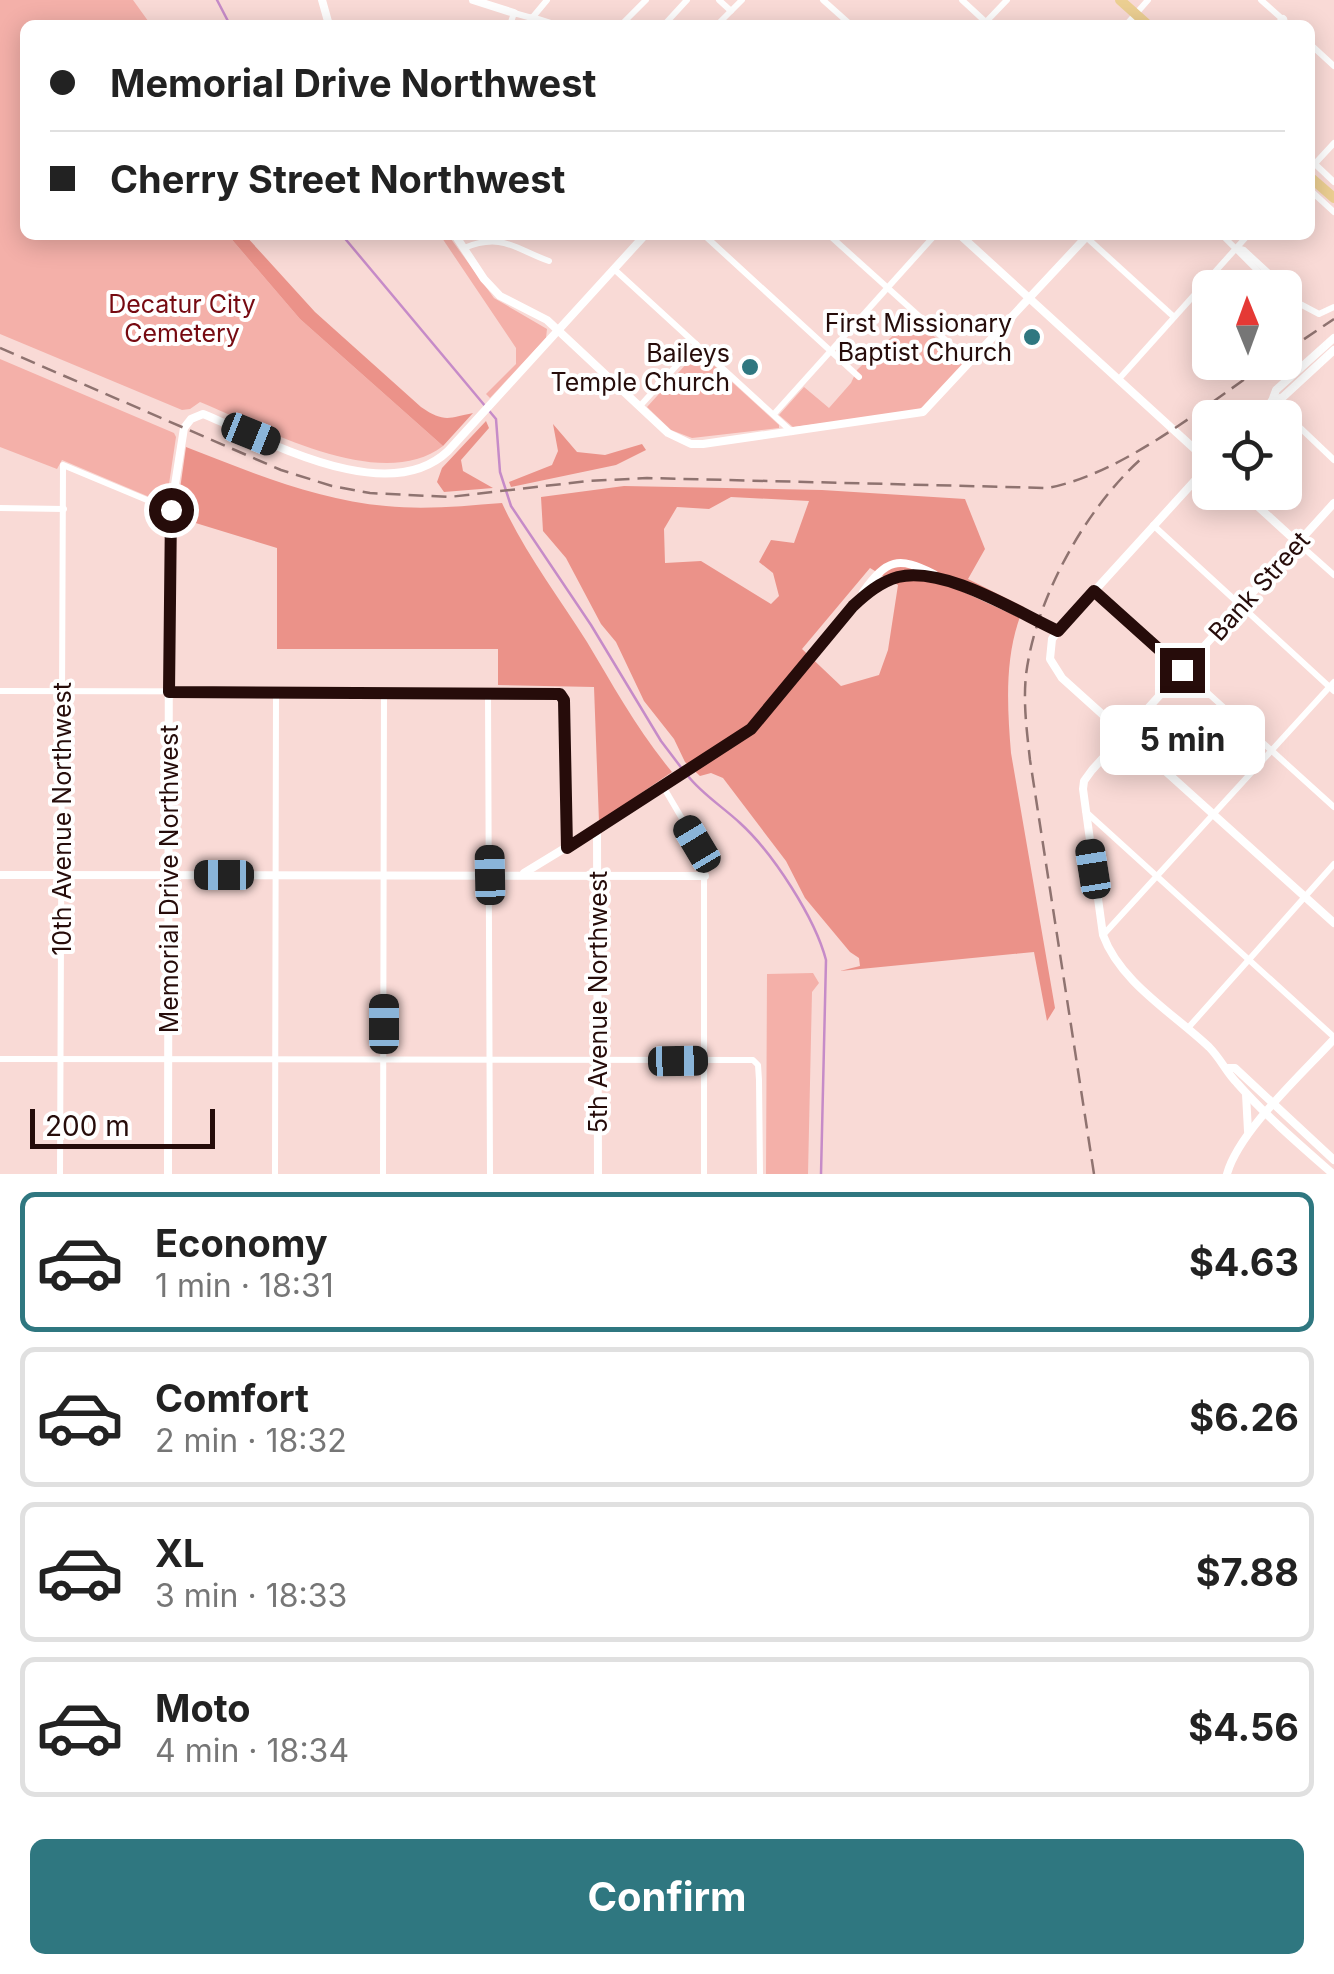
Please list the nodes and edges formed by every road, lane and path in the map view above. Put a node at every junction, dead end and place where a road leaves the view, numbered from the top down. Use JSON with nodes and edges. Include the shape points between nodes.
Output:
{"nodes":[{"id":1,"x":473,"y":0,"type":"edge"},
{"id":2,"x":547,"y":0,"type":"edge"},
{"id":3,"x":646,"y":0,"type":"edge"},
{"id":4,"x":688,"y":0,"type":"edge"},
{"id":5,"x":719,"y":0,"type":"edge"},
{"id":6,"x":742,"y":0,"type":"edge"},
{"id":7,"x":823,"y":0,"type":"edge"},
{"id":8,"x":962,"y":0,"type":"edge"},
{"id":9,"x":1006,"y":0,"type":"edge"},
{"id":10,"x":1120,"y":0,"type":"edge"},
{"id":11,"x":1148,"y":0,"type":"edge"},
{"id":12,"x":1261,"y":0,"type":"edge"},
{"id":13,"x":731,"y":11,"type":"junction"},
{"id":14,"x":514,"y":12,"type":"junction"},
{"id":15,"x":1136,"y":14,"type":"junction"},
{"id":16,"x":532,"y":18,"type":"junction"},
{"id":17,"x":512,"y":20,"type":"edge"},
{"id":18,"x":538,"y":20,"type":"edge"},
{"id":19,"x":626,"y":20,"type":"edge"},
{"id":20,"x":669,"y":20,"type":"edge"},
{"id":21,"x":722,"y":20,"type":"edge"},
{"id":22,"x":845,"y":20,"type":"edge"},
{"id":23,"x":982,"y":20,"type":"edge"},
{"id":24,"x":989,"y":20,"type":"edge"},
{"id":25,"x":1131,"y":20,"type":"edge"},
{"id":26,"x":1143,"y":20,"type":"edge"},
{"id":27,"x":1280,"y":20,"type":"edge"},
{"id":28,"x":1315,"y":49,"type":"edge"},
{"id":29,"x":1334,"y":66,"type":"edge"},
{"id":30,"x":1334,"y":144,"type":"edge"},
{"id":31,"x":1315,"y":163,"type":"edge"},
{"id":32,"x":1315,"y":181,"type":"edge"},
{"id":33,"x":1315,"y":195,"type":"edge"},
{"id":34,"x":1334,"y":198,"type":"edge"},
{"id":35,"x":1334,"y":212,"type":"edge"},
{"id":36,"x":458,"y":240,"type":"edge"},
{"id":37,"x":640,"y":240,"type":"edge"},
{"id":38,"x":710,"y":240,"type":"edge"},
{"id":39,"x":835,"y":240,"type":"edge"},
{"id":40,"x":930,"y":240,"type":"edge"},
{"id":41,"x":966,"y":240,"type":"edge"},
{"id":42,"x":1082,"y":240,"type":"edge"},
{"id":43,"x":1090,"y":240,"type":"edge"},
{"id":44,"x":1227,"y":240,"type":"edge"},
{"id":45,"x":1243,"y":240,"type":"edge"},
{"id":46,"x":464,"y":248,"type":"junction"},
{"id":47,"x":1236,"y":248,"type":"junction"},
{"id":48,"x":549,"y":261,"type":"dead end"},
{"id":49,"x":614,"y":269,"type":"junction"},
{"id":50,"x":1258,"y":270,"type":"edge"},
{"id":51,"x":1266,"y":270,"type":"edge"},
{"id":52,"x":888,"y":287,"type":"junction"},
{"id":53,"x":1030,"y":298,"type":"junction"},
{"id":54,"x":1302,"y":305,"type":"edge"},
{"id":55,"x":1334,"y":306,"type":"edge"},
{"id":56,"x":1174,"y":317,"type":"junction"},
{"id":57,"x":558,"y":330,"type":"junction"},
{"id":58,"x":1334,"y":338,"type":"edge"},
{"id":59,"x":696,"y":344,"type":"junction"},
{"id":60,"x":831,"y":350,"type":"junction"},
{"id":61,"x":1334,"y":350,"type":"edge"},
{"id":62,"x":971,"y":363,"type":"junction"},
{"id":63,"x":860,"y":377,"type":"dead end"},
{"id":64,"x":1118,"y":381,"type":"junction"},
{"id":65,"x":1272,"y":400,"type":"edge"},
{"id":66,"x":1275,"y":400,"type":"edge"},
{"id":67,"x":640,"y":406,"type":"junction"},
{"id":68,"x":774,"y":414,"type":"junction"},
{"id":69,"x":1302,"y":430,"type":"edge"},
{"id":70,"x":792,"y":432,"type":"junction"},
{"id":71,"x":1192,"y":447,"type":"edge"},
{"id":72,"x":1334,"y":460,"type":"edge"},
{"id":73,"x":1192,"y":483,"type":"edge"},
{"id":74,"x":1334,"y":503,"type":"edge"},
{"id":75,"x":0,"y":508,"type":"edge"},
{"id":76,"x":64,"y":509,"type":"junction"},
{"id":77,"x":171,"y":510,"type":"junction"},
{"id":78,"x":1262,"y":510,"type":"edge"},
{"id":79,"x":1154,"y":526,"type":"junction"},
{"id":80,"x":1298,"y":542,"type":"junction"},
{"id":81,"x":1334,"y":576,"type":"edge"},
{"id":82,"x":943,"y":578,"type":"junction"},
{"id":83,"x":1094,"y":591,"type":"junction"},
{"id":84,"x":853,"y":606,"type":"junction"},
{"id":85,"x":1240,"y":607,"type":"junction"},
{"id":86,"x":1058,"y":631,"type":"junction"},
{"id":87,"x":1182,"y":670,"type":"junction"},
{"id":88,"x":1333,"y":686,"type":"edge"},
{"id":89,"x":0,"y":691,"type":"edge"},
{"id":90,"x":63,"y":692,"type":"junction"},
{"id":91,"x":169,"y":692,"type":"junction"},
{"id":92,"x":276,"y":692,"type":"junction"},
{"id":93,"x":384,"y":692,"type":"junction"},
{"id":94,"x":488,"y":692,"type":"junction"},
{"id":95,"x":1125,"y":734,"type":"junction"},
{"id":96,"x":1272,"y":751,"type":"junction"},
{"id":97,"x":664,"y":788,"type":"junction"},
{"id":98,"x":1334,"y":807,"type":"edge"},
{"id":99,"x":1084,"y":810,"type":"junction"},
{"id":100,"x":1214,"y":815,"type":"junction"},
{"id":101,"x":597,"y":830,"type":"junction"},
{"id":102,"x":567,"y":848,"type":"junction"},
{"id":103,"x":1334,"y":864,"type":"edge"},
{"id":104,"x":0,"y":875,"type":"edge"},
{"id":105,"x":62,"y":875,"type":"junction"},
{"id":106,"x":168,"y":875,"type":"junction"},
{"id":107,"x":275,"y":875,"type":"junction"},
{"id":108,"x":384,"y":875,"type":"junction"},
{"id":109,"x":490,"y":875,"type":"junction"},
{"id":110,"x":520,"y":876,"type":"junction"},
{"id":111,"x":598,"y":876,"type":"junction"},
{"id":112,"x":705,"y":876,"type":"junction"},
{"id":113,"x":1158,"y":877,"type":"junction"},
{"id":114,"x":1304,"y":896,"type":"junction"},
{"id":115,"x":1334,"y":923,"type":"edge"},
{"id":116,"x":1103,"y":935,"type":"junction"},
{"id":117,"x":1247,"y":958,"type":"junction"},
{"id":118,"x":1188,"y":1028,"type":"junction"},
{"id":119,"x":1334,"y":1038,"type":"edge"},
{"id":120,"x":0,"y":1059,"type":"edge"},
{"id":121,"x":491,"y":1059,"type":"junction"},
{"id":122,"x":61,"y":1060,"type":"junction"},
{"id":123,"x":168,"y":1060,"type":"junction"},
{"id":124,"x":274,"y":1060,"type":"junction"},
{"id":125,"x":705,"y":1060,"type":"junction"},
{"id":126,"x":384,"y":1061,"type":"junction"},
{"id":127,"x":598,"y":1061,"type":"junction"},
{"id":128,"x":1228,"y":1068,"type":"junction"},
{"id":129,"x":1246,"y":1094,"type":"junction"},
{"id":130,"x":1270,"y":1110,"type":"junction"},
{"id":131,"x":1248,"y":1132,"type":"junction"},
{"id":132,"x":1334,"y":1160,"type":"edge"},
{"id":133,"x":1331,"y":1172,"type":"edge"},
{"id":134,"x":60,"y":1174,"type":"edge"},
{"id":135,"x":168,"y":1174,"type":"edge"},
{"id":136,"x":275,"y":1174,"type":"edge"},
{"id":137,"x":383,"y":1174,"type":"edge"},
{"id":138,"x":490,"y":1174,"type":"edge"},
{"id":139,"x":598,"y":1174,"type":"edge"},
{"id":140,"x":704,"y":1174,"type":"edge"},
{"id":141,"x":760,"y":1174,"type":"edge"},
{"id":142,"x":1227,"y":1174,"type":"edge"}],
"edges":[{"from":1,"to":14,"type":"street"},
{"from":2,"to":16,"type":"street"},
{"from":3,"to":19,"type":"street"},
{"from":4,"to":20,"type":"street"},
{"from":5,"to":13,"type":"street"},
{"from":6,"to":13,"type":"street"},
{"from":7,"to":22,"type":"street"},
{"from":8,"to":23,"type":"street"},
{"from":9,"to":24,"type":"street"},
{"from":10,"to":15,"type":"highway"},
{"from":11,"to":15,"type":"street"},
{"from":12,"to":27,"type":"street"},
{"from":13,"to":21,"type":"street"},
{"from":14,"to":16,"type":"street"},
{"from":14,"to":17,"type":"street"},
{"from":15,"to":25,"type":"street"},
{"from":15,"to":26,"type":"highway"},
{"from":16,"to":18,"type":"street"},
{"from":28,"to":29,"type":"street"},
{"from":30,"to":31,"type":"street"},
{"from":32,"to":34,"type":"highway"},
{"from":33,"to":35,"type":"street"},
{"from":36,"to":46,"type":"street"},
{"from":37,"to":49,"type":"street"},
{"from":38,"to":60,"type":"street"},
{"from":39,"to":52,"type":"street"},
{"from":40,"to":52,"type":"street"},
{"from":41,"to":53,"type":"street"},
{"from":42,"to":53,"type":"street"},
{"from":43,"to":56,"type":"street"},
{"from":44,"to":47,"type":"street"},
{"from":45,"to":47,"type":"street"},
{"from":46,"to":48,"type":"street","via":[[505,242]]},
{"from":46,"to":57,"type":"street","via":[[500,296]]},
{"from":47,"to":50,"type":"street"},
{"from":47,"to":51,"type":"street"},
{"from":47,"to":56,"type":"street"},
{"from":49,"to":57,"type":"street"},
{"from":49,"to":59,"type":"street"},
{"from":52,"to":60,"type":"street"},
{"from":52,"to":62,"type":"street"},
{"from":53,"to":62,"type":"street"},
{"from":53,"to":64,"type":"street"},
{"from":54,"to":55,"type":"street","via":[[1319,314]]},
{"from":56,"to":64,"type":"street"},
{"from":57,"to":67,"type":"street"},
{"from":57,"to":77,"type":"street","name":"Memorial Drive Northwest","via":[[437,461],[410,472],[343,468],[202,414],[191,419],[183,432]]},
{"from":58,"to":65,"type":"street"},
{"from":59,"to":67,"type":"street"},
{"from":59,"to":68,"type":"street"},
{"from":60,"to":63,"type":"street"},
{"from":60,"to":68,"type":"street"},
{"from":61,"to":66,"type":"street"},
{"from":62,"to":70,"type":"street","via":[[916,414]]},
{"from":64,"to":71,"type":"street"},
{"from":67,"to":70,"type":"street","via":[[691,444]]},
{"from":68,"to":70,"type":"street"},
{"from":69,"to":72,"type":"street"},
{"from":73,"to":79,"type":"street"},
{"from":74,"to":80,"type":"street","name":"Bank Street"},
{"from":75,"to":76,"type":"street"},
{"from":76,"to":77,"type":"street","name":"10th Avenue Northwest","via":[[63,465]]},
{"from":76,"to":90,"type":"street","name":"10th Avenue Northwest"},
{"from":77,"to":91,"type":"street","name":"Memorial Drive Northwest"},
{"from":78,"to":80,"type":"street"},
{"from":79,"to":83,"type":"street"},
{"from":79,"to":85,"type":"street"},
{"from":80,"to":81,"type":"street"},
{"from":80,"to":85,"type":"street","name":"Bank Street"},
{"from":82,"to":84,"type":"street","via":[[898,577]]},
{"from":82,"to":84,"type":"street","via":[[898,562],[885,566]]},
{"from":82,"to":86,"type":"street"},
{"from":83,"to":86,"type":"street"},
{"from":83,"to":87,"type":"street"},
{"from":84,"to":97,"type":"street","via":[[751,729]]},
{"from":85,"to":87,"type":"street","name":"Bank Street"},
{"from":85,"to":88,"type":"street"},
{"from":86,"to":95,"type":"street","via":[[1050,659],[1056,672]]},
{"from":87,"to":95,"type":"street","name":"Bank Street"},
{"from":87,"to":96,"type":"street"},
{"from":88,"to":96,"type":"street"},
{"from":89,"to":90,"type":"street"},
{"from":90,"to":91,"type":"street"},
{"from":90,"to":105,"type":"street","name":"10th Avenue Northwest"},
{"from":91,"to":92,"type":"street"},
{"from":91,"to":106,"type":"street","name":"Memorial Drive Northwest"},
{"from":92,"to":93,"type":"street"},
{"from":92,"to":107,"type":"street"},
{"from":93,"to":94,"type":"street"},
{"from":93,"to":108,"type":"street"},
{"from":94,"to":102,"type":"street","name":"5th Avenue Northwest","via":[[563,696]]},
{"from":94,"to":109,"type":"street"},
{"from":95,"to":99,"type":"street","name":"Bank Street","via":[[1084,780]]},
{"from":95,"to":100,"type":"street"},
{"from":96,"to":98,"type":"street"},
{"from":96,"to":100,"type":"street"},
{"from":97,"to":101,"type":"street"},
{"from":97,"to":112,"type":"street","via":[[697,844]]},
{"from":99,"to":113,"type":"street"},
{"from":99,"to":116,"type":"street"},
{"from":100,"to":113,"type":"street"},
{"from":100,"to":114,"type":"street"},
{"from":101,"to":102,"type":"street"},
{"from":101,"to":111,"type":"street","name":"5th Avenue Northwest"},
{"from":102,"to":110,"type":"street"},
{"from":103,"to":114,"type":"street"},
{"from":104,"to":105,"type":"street"},
{"from":105,"to":106,"type":"street"},
{"from":105,"to":122,"type":"street","name":"10th Avenue Northwest"},
{"from":106,"to":107,"type":"street"},
{"from":106,"to":123,"type":"street","name":"Memorial Drive Northwest"},
{"from":107,"to":108,"type":"street"},
{"from":107,"to":124,"type":"street"},
{"from":108,"to":109,"type":"street"},
{"from":108,"to":126,"type":"street"},
{"from":109,"to":110,"type":"street"},
{"from":109,"to":121,"type":"street"},
{"from":110,"to":111,"type":"street"},
{"from":111,"to":112,"type":"street"},
{"from":111,"to":127,"type":"street","name":"5th Avenue Northwest"},
{"from":112,"to":125,"type":"street"},
{"from":113,"to":116,"type":"street"},
{"from":113,"to":117,"type":"street"},
{"from":114,"to":115,"type":"street"},
{"from":114,"to":117,"type":"street"},
{"from":116,"to":118,"type":"street","via":[[1121,968]]},
{"from":117,"to":118,"type":"street"},
{"from":117,"to":119,"type":"street"},
{"from":118,"to":128,"type":"street"},
{"from":119,"to":130,"type":"street"},
{"from":120,"to":122,"type":"street"},
{"from":121,"to":126,"type":"street"},
{"from":121,"to":127,"type":"street"},
{"from":121,"to":138,"type":"street"},
{"from":122,"to":123,"type":"street"},
{"from":122,"to":134,"type":"street","name":"10th Avenue Northwest"},
{"from":123,"to":124,"type":"street"},
{"from":123,"to":135,"type":"street","name":"Memorial Drive Northwest"},
{"from":124,"to":126,"type":"street"},
{"from":124,"to":136,"type":"street"},
{"from":125,"to":127,"type":"street"},
{"from":125,"to":140,"type":"street"},
{"from":125,"to":141,"type":"street","via":[[756,1062]]},
{"from":126,"to":137,"type":"street"},
{"from":127,"to":139,"type":"street","name":"5th Avenue Northwest"},
{"from":128,"to":129,"type":"street"},
{"from":128,"to":130,"type":"street"},
{"from":129,"to":130,"type":"street"},
{"from":129,"to":131,"type":"street"},
{"from":130,"to":131,"type":"street"},
{"from":130,"to":132,"type":"street"},
{"from":130,"to":133,"type":"street"},
{"from":131,"to":142,"type":"street"}]}
